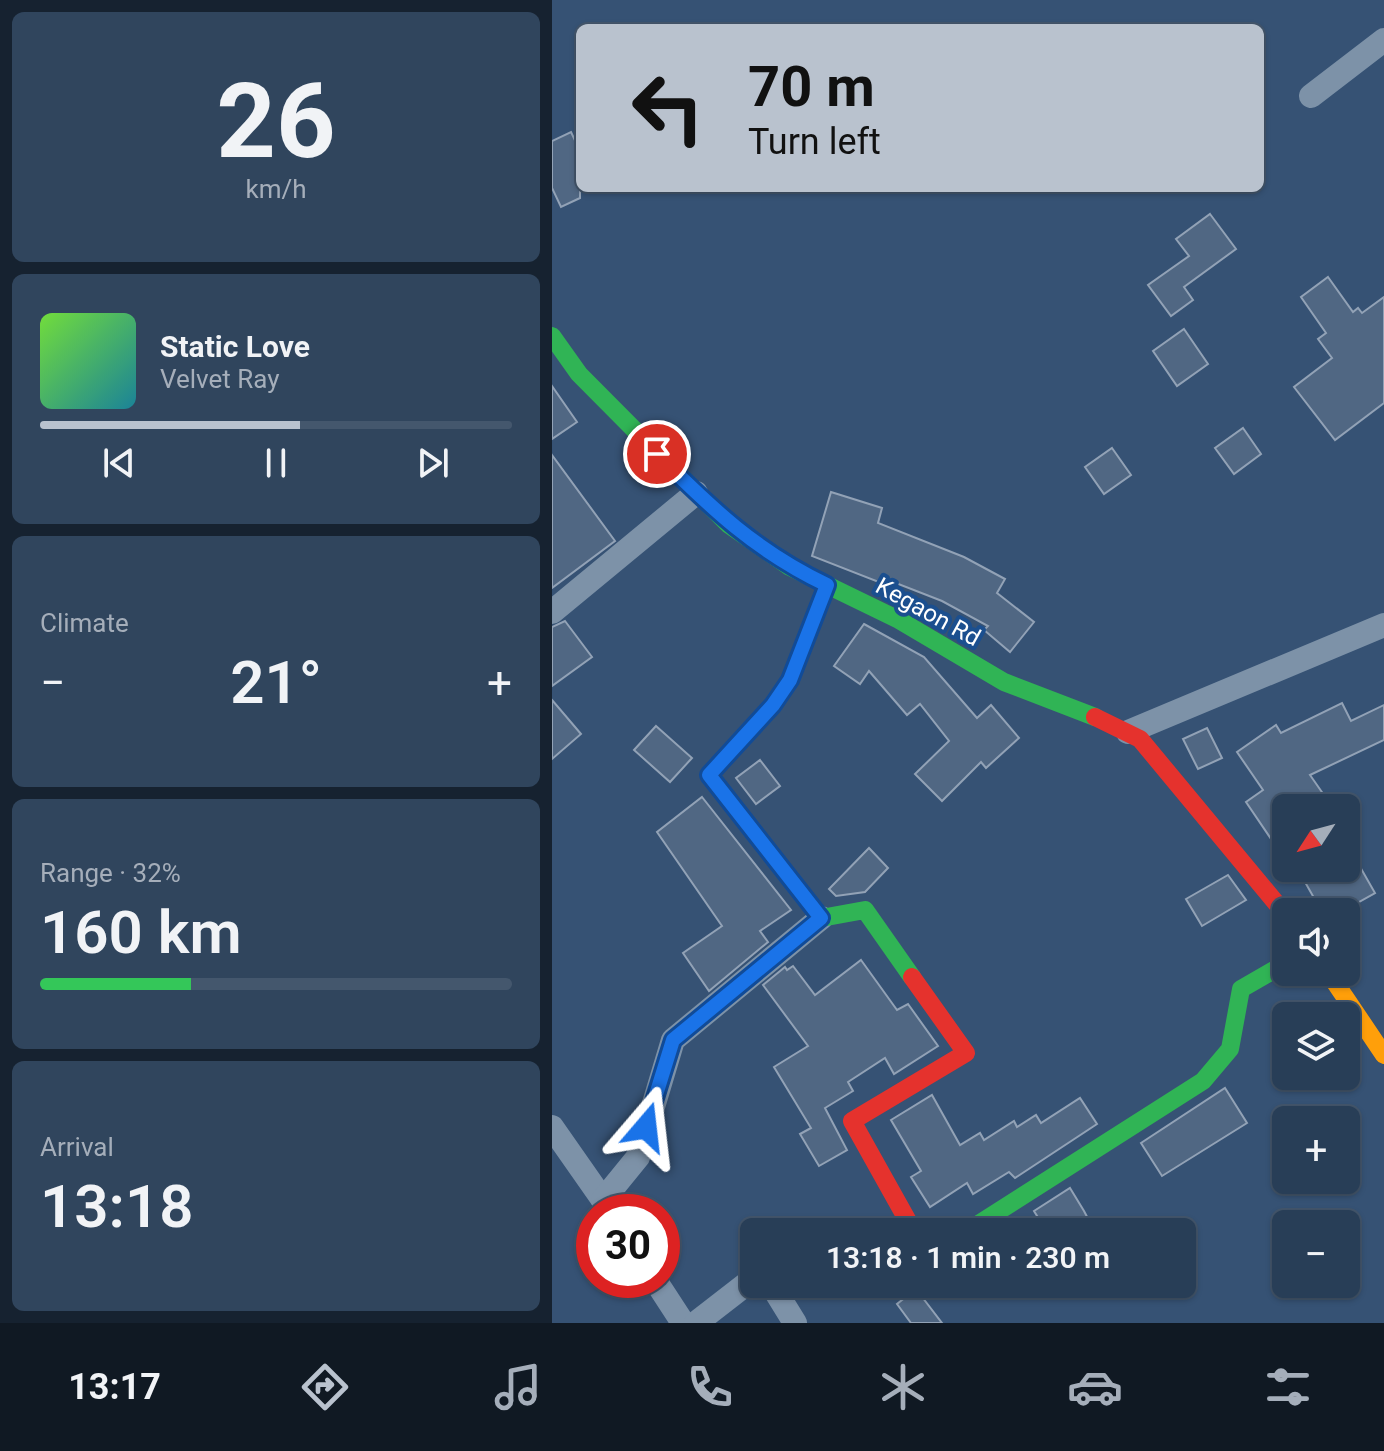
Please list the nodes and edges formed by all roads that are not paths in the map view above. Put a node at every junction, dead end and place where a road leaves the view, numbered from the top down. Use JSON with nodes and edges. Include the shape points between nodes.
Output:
{"nodes":[{"id":1,"x":1384,"y":40,"type":"edge"},
{"id":2,"x":1311,"y":96,"type":"dead end"},
{"id":3,"x":552,"y":336,"type":"edge"},
{"id":4,"x":696,"y":493,"type":"junction"},
{"id":5,"x":827,"y":585,"type":"junction"},
{"id":6,"x":552,"y":612,"type":"edge"},
{"id":7,"x":1384,"y":625,"type":"edge"},
{"id":8,"x":1128,"y":732,"type":"junction"},
{"id":9,"x":1272,"y":898,"type":"edge"},
{"id":10,"x":821,"y":918,"type":"junction"},
{"id":11,"x":1272,"y":971,"type":"edge"},
{"id":12,"x":1337,"y":986,"type":"edge"},
{"id":13,"x":1384,"y":1055,"type":"edge"},
{"id":14,"x":552,"y":1127,"type":"edge"},
{"id":15,"x":599,"y":1194,"type":"edge"},
{"id":16,"x":615,"y":1194,"type":"edge"},
{"id":17,"x":906,"y":1218,"type":"edge"},
{"id":18,"x":988,"y":1218,"type":"edge"},
{"id":19,"x":740,"y":1289,"type":"edge"},
{"id":20,"x":667,"y":1298,"type":"edge"},
{"id":21,"x":780,"y":1298,"type":"edge"},
{"id":22,"x":683,"y":1323,"type":"edge"},
{"id":23,"x":696,"y":1323,"type":"edge"},
{"id":24,"x":795,"y":1323,"type":"edge"}],
"edges":[{"from":1,"to":2,"type":"street"},
{"from":3,"to":4,"type":"street","name":"Kegaon Rd","via":[[579,374]]},
{"from":4,"to":5,"type":"street","name":"Kegaon Rd","via":[[728,524],[790,567]]},
{"from":4,"to":6,"type":"street"},
{"from":5,"to":8,"type":"street","name":"Kegaon Rd","via":[[1004,682]]},
{"from":5,"to":10,"type":"street","via":[[790,680],[709,775]]},
{"from":7,"to":8,"type":"street"},
{"from":8,"to":9,"type":"street","name":"Kegaon Rd","via":[[1140,739]]},
{"from":10,"to":16,"type":"street","via":[[673,1040],[638,1157]]},
{"from":10,"to":17,"type":"street","via":[[865,910],[966,1053],[852,1121]]},
{"from":11,"to":18,"type":"street","via":[[1241,989],[1230,1049],[1203,1081]]},
{"from":12,"to":13,"type":"street"},
{"from":14,"to":15,"type":"street"},
{"from":19,"to":23,"type":"street"},
{"from":20,"to":22,"type":"street"},
{"from":21,"to":24,"type":"street"}]}
